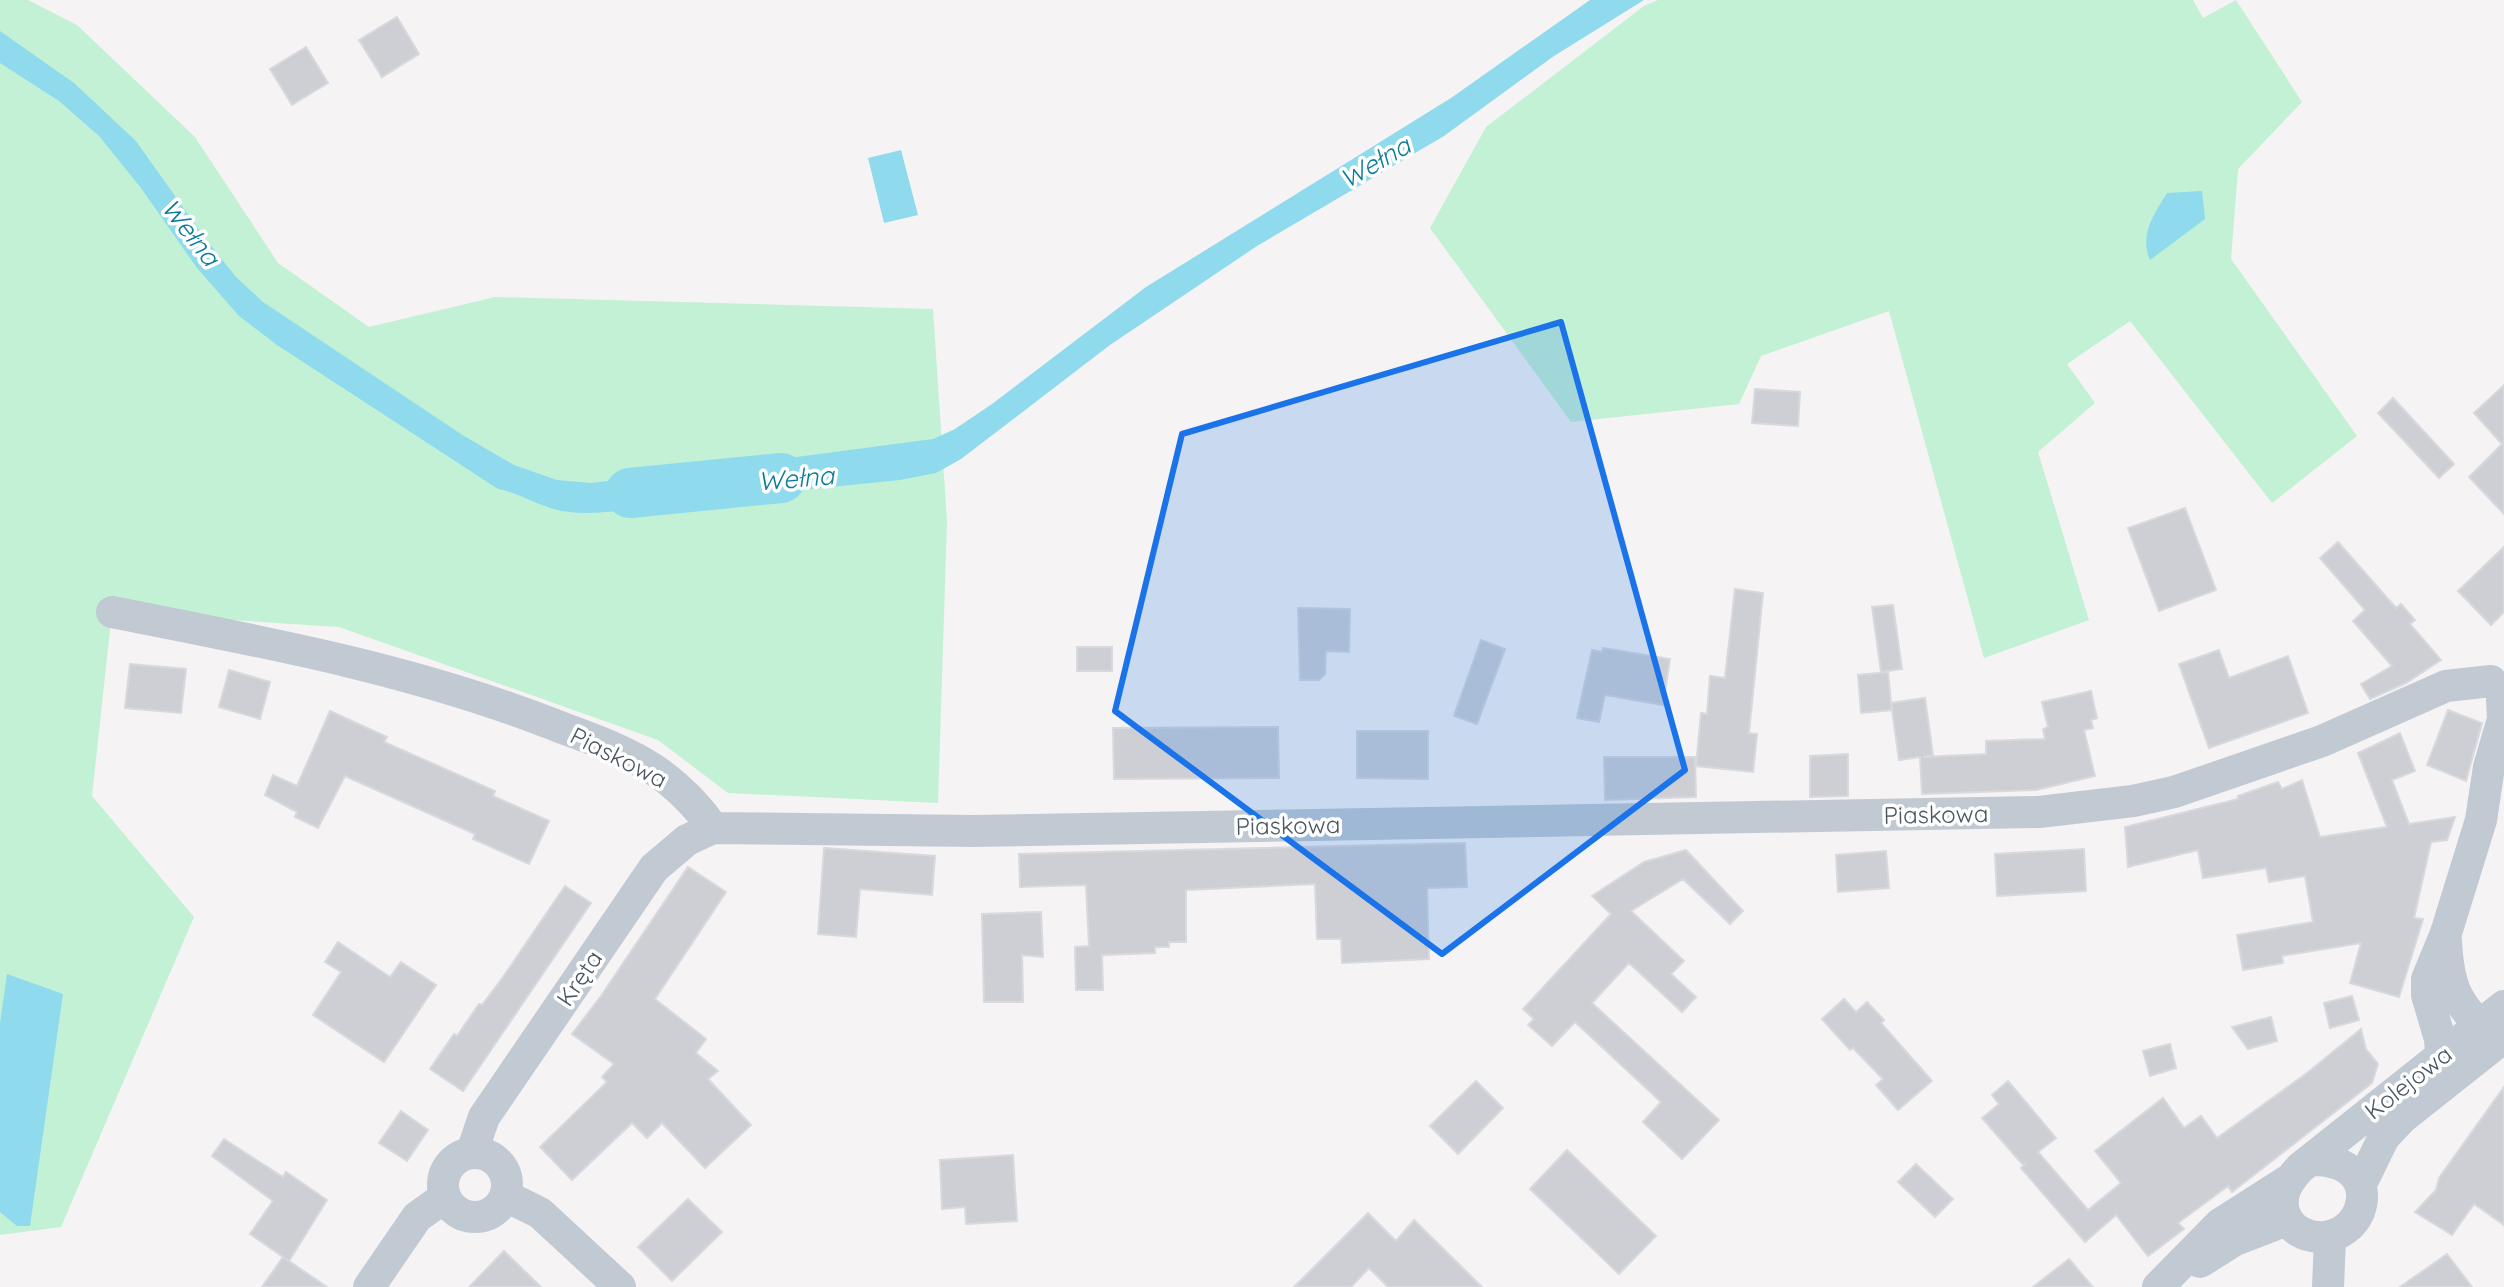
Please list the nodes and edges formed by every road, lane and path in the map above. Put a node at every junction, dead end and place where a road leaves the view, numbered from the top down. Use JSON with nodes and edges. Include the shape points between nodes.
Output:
{"nodes":[{"id":1,"x":112,"y":612,"type":"dead end"},
{"id":2,"x":2500,"y":686,"type":"edge"},
{"id":3,"x":2504,"y":778,"type":"edge"},
{"id":4,"x":2481,"y":820,"type":"junction"},
{"id":5,"x":713,"y":828,"type":"junction"},
{"id":6,"x":2446,"y":933,"type":"junction"},
{"id":7,"x":2496,"y":1027,"type":"edge"},
{"id":8,"x":2441,"y":1055,"type":"junction"},
{"id":9,"x":472,"y":1152,"type":"junction"},
{"id":10,"x":2301,"y":1170,"type":"junction"},
{"id":11,"x":2361,"y":1184,"type":"junction"},
{"id":12,"x":506,"y":1196,"type":"junction"},
{"id":13,"x":445,"y":1197,"type":"junction"},
{"id":14,"x":2287,"y":1220,"type":"junction"},
{"id":15,"x":2330,"y":1238,"type":"junction"},
{"id":16,"x":369,"y":1287,"type":"edge"},
{"id":17,"x":620,"y":1287,"type":"edge"},
{"id":18,"x":2159,"y":1287,"type":"edge"},
{"id":19,"x":2328,"y":1287,"type":"edge"}],
"edges":[{"from":1,"to":5,"type":"street","name":"Piaskowa","via":[[332,656],[508,707],[651,767],[678,787]]},
{"from":2,"to":4,"type":"street","via":[[2503,719]]},
{"from":2,"to":5,"type":"street","name":"Piaskowa","via":[[2446,686],[2322,741],[2174,792],[2039,812],[973,831]]},
{"from":3,"to":4,"type":"street"},
{"from":4,"to":6,"type":"street"},
{"from":5,"to":9,"type":"street","name":"Kręta","via":[[687,840],[654,868],[484,1117]]},
{"from":6,"to":7,"type":"street","via":[[2450,982],[2457,996]]},
{"from":6,"to":8,"type":"street","via":[[2427,979]]},
{"from":7,"to":8,"type":"street","name":"Kolejowa"},
{"from":7,"to":11,"type":"street","name":"Kolejowa","via":[[2384,1137]]},
{"from":8,"to":10,"type":"street","name":"Kolejowa"},
{"from":9,"to":12,"type":"street","via":[[501,1165]]},
{"from":9,"to":13,"type":"street","via":[[448,1168]]},
{"from":10,"to":11,"type":"street","via":[[2331,1160],[2343,1164]]},
{"from":10,"to":14,"type":"street","via":[[2283,1192]]},
{"from":10,"to":18,"type":"street","name":"Kolejowa","via":[[2220,1224]]},
{"from":11,"to":15,"type":"street","via":[[2360,1211]]},
{"from":12,"to":13,"type":"street","via":[[482,1217],[460,1213]]},
{"from":12,"to":17,"type":"street","via":[[540,1213]]},
{"from":13,"to":16,"type":"street","via":[[417,1217]]},
{"from":14,"to":15,"type":"street","via":[[2305,1234]]},
{"from":14,"to":18,"type":"street","via":[[2235,1240]]},
{"from":15,"to":19,"type":"street"}]}
